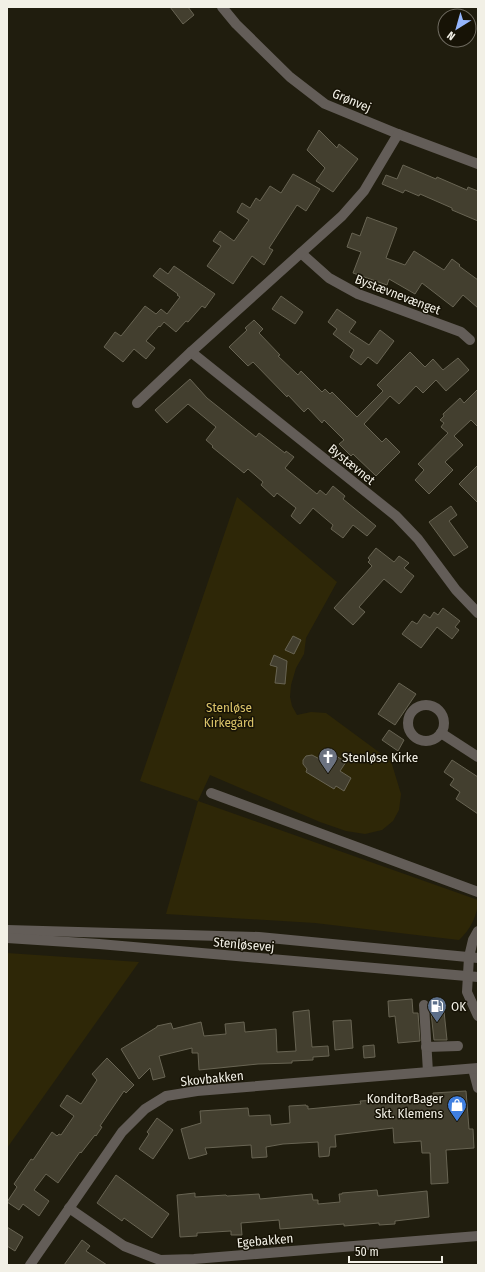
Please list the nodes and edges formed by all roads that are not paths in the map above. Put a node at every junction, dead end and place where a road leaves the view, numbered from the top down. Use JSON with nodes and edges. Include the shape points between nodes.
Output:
{"nodes":[{"id":1,"x":222,"y":7,"type":"edge"},
{"id":2,"x":398,"y":134,"type":"junction"},
{"id":3,"x":478,"y":164,"type":"edge"},
{"id":4,"x":301,"y":253,"type":"junction"},
{"id":5,"x":470,"y":340,"type":"dead end"},
{"id":6,"x":191,"y":352,"type":"junction"},
{"id":7,"x":137,"y":403,"type":"dead end"},
{"id":8,"x":478,"y":613,"type":"edge"},
{"id":9,"x":441,"y":733,"type":"dead end"},
{"id":10,"x":478,"y":757,"type":"edge"},
{"id":11,"x":211,"y":793,"type":"dead end"},
{"id":12,"x":478,"y":892,"type":"edge"},
{"id":13,"x":7,"y":930,"type":"edge"},
{"id":14,"x":478,"y":931,"type":"edge"},
{"id":15,"x":7,"y":938,"type":"edge"},
{"id":16,"x":473,"y":958,"type":"edge"},
{"id":17,"x":467,"y":976,"type":"junction"},
{"id":18,"x":478,"y":978,"type":"edge"},
{"id":19,"x":424,"y":1005,"type":"dead end"},
{"id":20,"x":478,"y":1016,"type":"edge"},
{"id":21,"x":458,"y":1046,"type":"dead end"},
{"id":22,"x":426,"y":1047,"type":"junction"},
{"id":23,"x":476,"y":1069,"type":"edge"},
{"id":24,"x":428,"y":1072,"type":"junction"},
{"id":25,"x":478,"y":1088,"type":"edge"},
{"id":26,"x":69,"y":1208,"type":"junction"},
{"id":27,"x":478,"y":1236,"type":"edge"},
{"id":28,"x":30,"y":1265,"type":"edge"}],
"edges":[{"from":1,"to":2,"type":"street","name":"Grønvej","via":[[290,77],[325,104]]},
{"from":2,"to":3,"type":"street","name":"Grønvej"},
{"from":2,"to":4,"type":"street","via":[[364,191],[342,216]]},
{"from":4,"to":5,"type":"street","name":"Bystævnevænget","via":[[329,278],[358,294],[461,332]]},
{"from":4,"to":6,"type":"street"},
{"from":6,"to":7,"type":"street"},
{"from":6,"to":8,"type":"street","name":"Bystævnet","via":[[396,516]]},
{"from":9,"to":10,"type":"street"},
{"from":11,"to":12,"type":"street"},
{"from":13,"to":16,"type":"street","name":"Stenløsevej","via":[[259,937]]},
{"from":14,"to":16,"type":"street","via":[[473,940]]},
{"from":15,"to":17,"type":"street","name":"Stenløsevej"},
{"from":16,"to":17,"type":"street"},
{"from":17,"to":18,"type":"street","name":"Stenløsevej"},
{"from":17,"to":20,"type":"street","via":[[467,992]]},
{"from":19,"to":22,"type":"street"},
{"from":21,"to":22,"type":"street"},
{"from":22,"to":24,"type":"street"},
{"from":23,"to":24,"type":"street","name":"Skovbakken"},
{"from":23,"to":25,"type":"street"},
{"from":24,"to":26,"type":"street","name":"Skovbakken","via":[[198,1090],[166,1096],[145,1109],[122,1132]]},
{"from":26,"to":27,"type":"street","name":"Egebakken","via":[[124,1246],[160,1260]]},
{"from":26,"to":28,"type":"street","name":"Skovbakken"}]}
